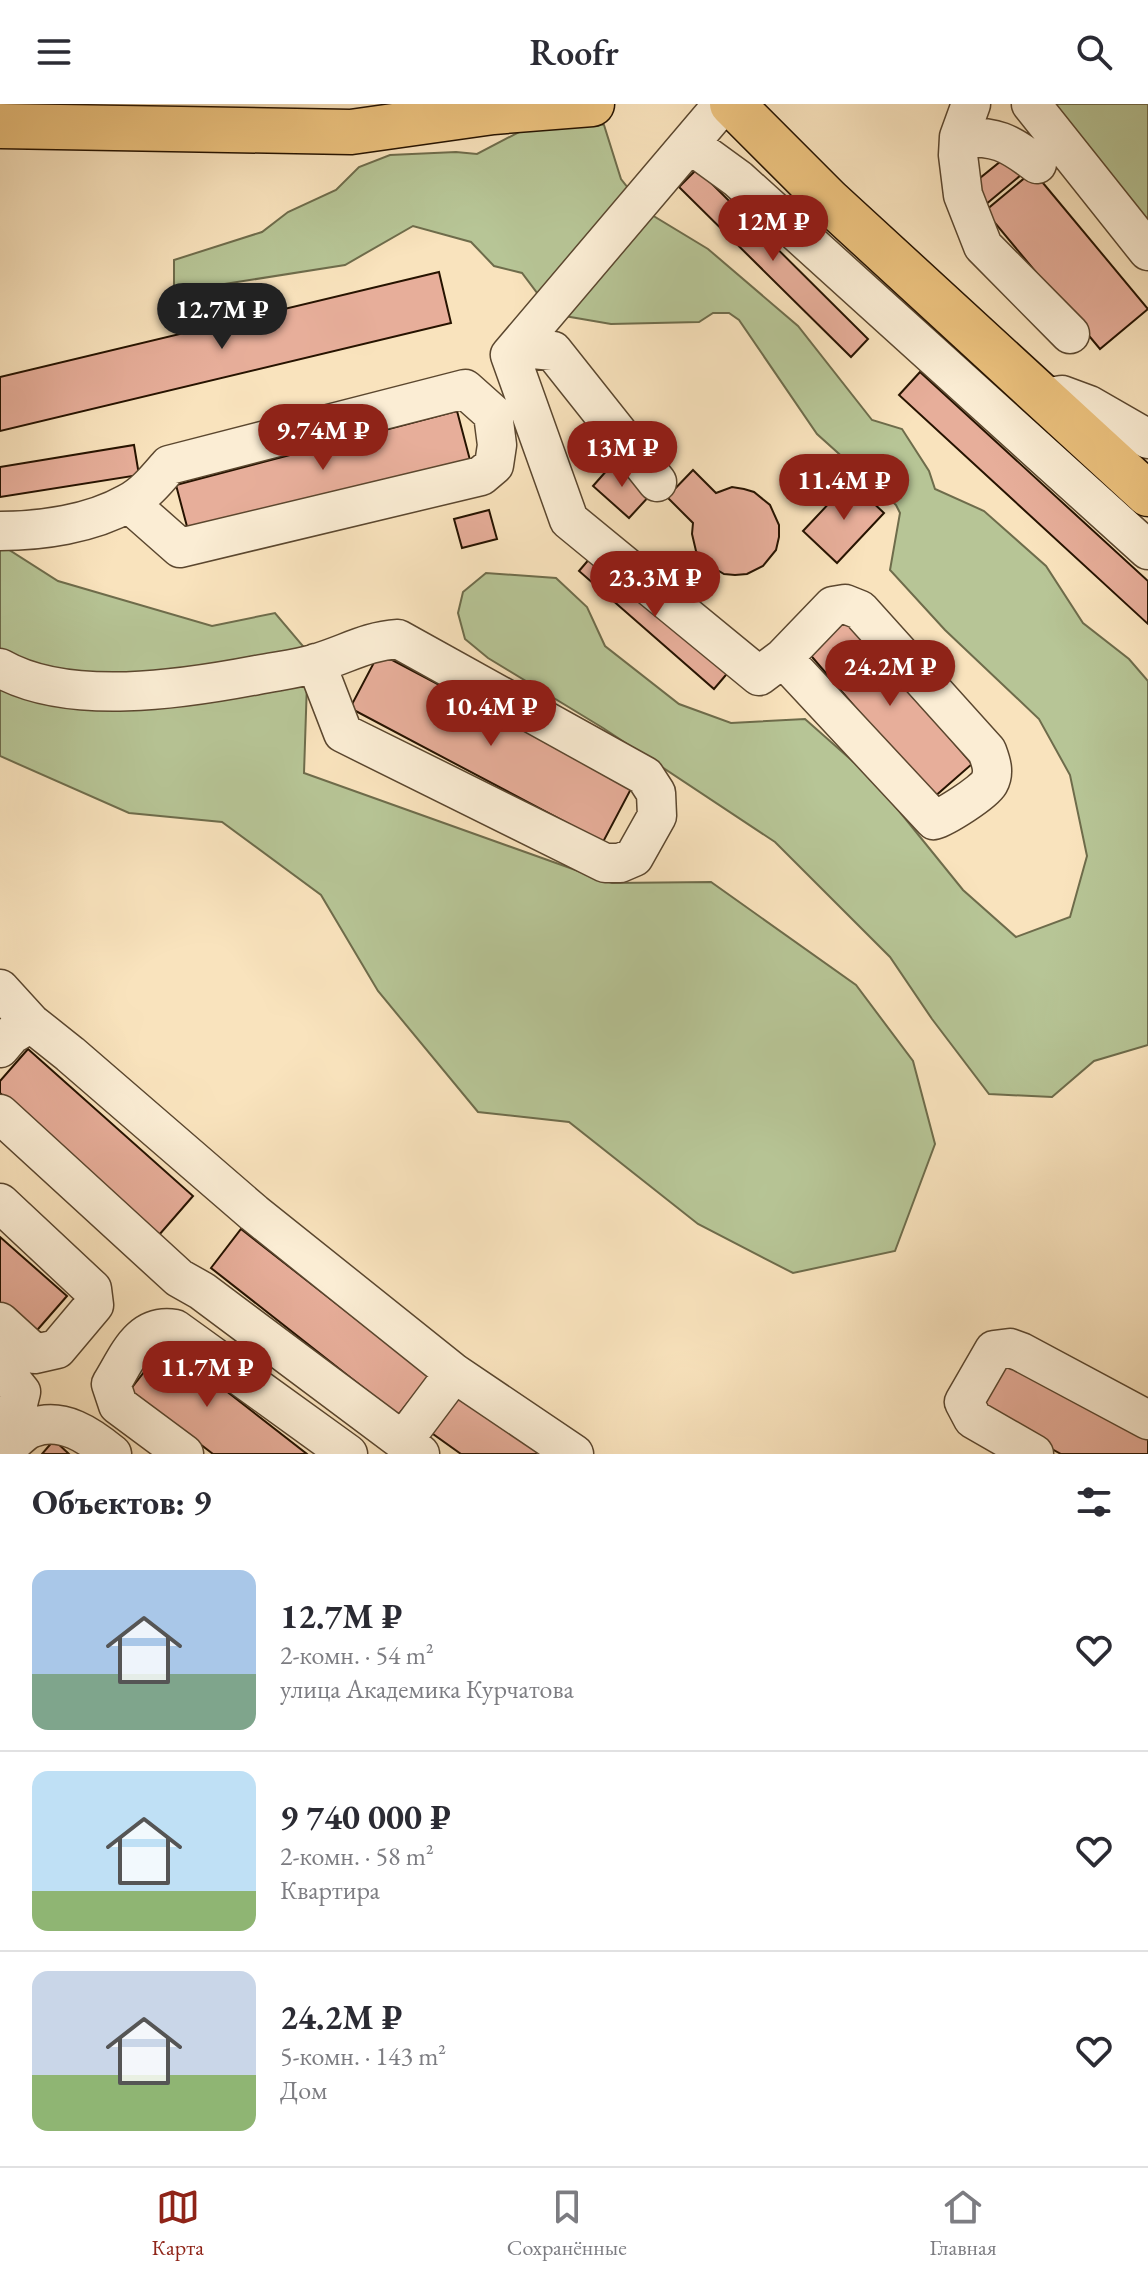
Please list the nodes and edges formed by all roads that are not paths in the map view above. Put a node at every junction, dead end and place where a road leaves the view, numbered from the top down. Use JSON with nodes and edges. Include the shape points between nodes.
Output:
{"nodes":[{"id":1,"x":581,"y":104,"type":"edge"},
{"id":2,"x":592,"y":104,"type":"edge"},
{"id":3,"x":723,"y":104,"type":"edge"},
{"id":4,"x":732,"y":104,"type":"edge"},
{"id":5,"x":1031,"y":104,"type":"edge"},
{"id":6,"x":488,"y":108,"type":"edge"},
{"id":7,"x":965,"y":120,"type":"edge"},
{"id":8,"x":0,"y":126,"type":"edge"},
{"id":9,"x":690,"y":144,"type":"junction"},
{"id":10,"x":1037,"y":164,"type":"dead end"},
{"id":11,"x":1148,"y":251,"type":"edge"},
{"id":12,"x":1070,"y":334,"type":"dead end"},
{"id":13,"x":510,"y":355,"type":"junction"},
{"id":14,"x":1044,"y":398,"type":"junction"},
{"id":15,"x":1148,"y":439,"type":"edge"},
{"id":16,"x":657,"y":482,"type":"dead end"},
{"id":17,"x":1148,"y":494,"type":"edge"},
{"id":18,"x":129,"y":503,"type":"junction"},
{"id":19,"x":0,"y":531,"type":"edge"},
{"id":20,"x":1148,"y":550,"type":"edge"},
{"id":21,"x":783,"y":658,"type":"junction"},
{"id":22,"x":316,"y":663,"type":"junction"},
{"id":23,"x":0,"y":668,"type":"edge"},
{"id":24,"x":0,"y":989,"type":"edge"},
{"id":25,"x":31,"y":1023,"type":"junction"},
{"id":26,"x":0,"y":1048,"type":"edge"},
{"id":27,"x":0,"y":1114,"type":"edge"},
{"id":28,"x":0,"y":1203,"type":"edge"},
{"id":29,"x":0,"y":1322,"type":"edge"},
{"id":30,"x":0,"y":1366,"type":"edge"},
{"id":31,"x":454,"y":1373,"type":"junction"},
{"id":32,"x":1148,"y":1420,"type":"edge"},
{"id":33,"x":412,"y":1448,"type":"edge"},
{"id":34,"x":4,"y":1451,"type":"edge"},
{"id":35,"x":112,"y":1454,"type":"edge"},
{"id":36,"x":184,"y":1454,"type":"edge"},
{"id":37,"x":348,"y":1454,"type":"edge"},
{"id":38,"x":574,"y":1454,"type":"edge"},
{"id":39,"x":1034,"y":1454,"type":"edge"}],
"edges":[{"from":1,"to":2,"type":"main road"},
{"from":1,"to":6,"type":"main road"},
{"from":3,"to":9,"type":"lane"},
{"from":4,"to":14,"type":"main road","via":[[829,201]]},
{"from":5,"to":11,"type":"lane"},
{"from":6,"to":8,"type":"main road","via":[[351,132]]},
{"from":7,"to":10,"type":"lane"},
{"from":7,"to":12,"type":"lane","via":[[963,195],[983,246]]},
{"from":9,"to":13,"type":"lane"},
{"from":9,"to":20,"type":"lane","via":[[738,179]]},
{"from":13,"to":16,"type":"lane","via":[[553,351]]},
{"from":13,"to":21,"type":"lane","via":[[569,520],[759,676]]},
{"from":14,"to":15,"type":"lane","via":[[1062,395],[1089,405]]},
{"from":14,"to":17,"type":"main road"},
{"from":18,"to":18,"type":"lane","via":[[169,465],[465,389],[493,414],[494,465],[481,476],[180,548]]},
{"from":18,"to":19,"type":"lane","via":[[44,529]]},
{"from":21,"to":21,"type":"lane","via":[[833,606],[860,610],[987,751],[993,767],[989,785],[934,820]]},
{"from":22,"to":22,"type":"lane","via":[[376,640],[398,639],[645,776],[656,793],[657,816],[634,857],[605,863],[343,733]]},
{"from":22,"to":23,"type":"lane","via":[[137,692],[78,690],[18,679]]},
{"from":24,"to":25,"type":"lane"},
{"from":25,"to":26,"type":"lane"},
{"from":25,"to":31,"type":"lane","via":[[254,1213]]},
{"from":27,"to":33,"type":"lane","via":[[179,1278]]},
{"from":28,"to":29,"type":"lane","via":[[92,1289],[94,1305],[57,1349],[35,1354]]},
{"from":30,"to":34,"type":"lane","via":[[21,1392]]},
{"from":31,"to":33,"type":"lane"},
{"from":31,"to":38,"type":"lane"},
{"from":32,"to":39,"type":"lane","via":[[1021,1352],[994,1350],[964,1402],[973,1419]]},
{"from":34,"to":35,"type":"lane","via":[[31,1428],[56,1425],[86,1433]]},
{"from":36,"to":37,"type":"lane","via":[[118,1405],[111,1384],[143,1335],[160,1327],[175,1329]]}]}
